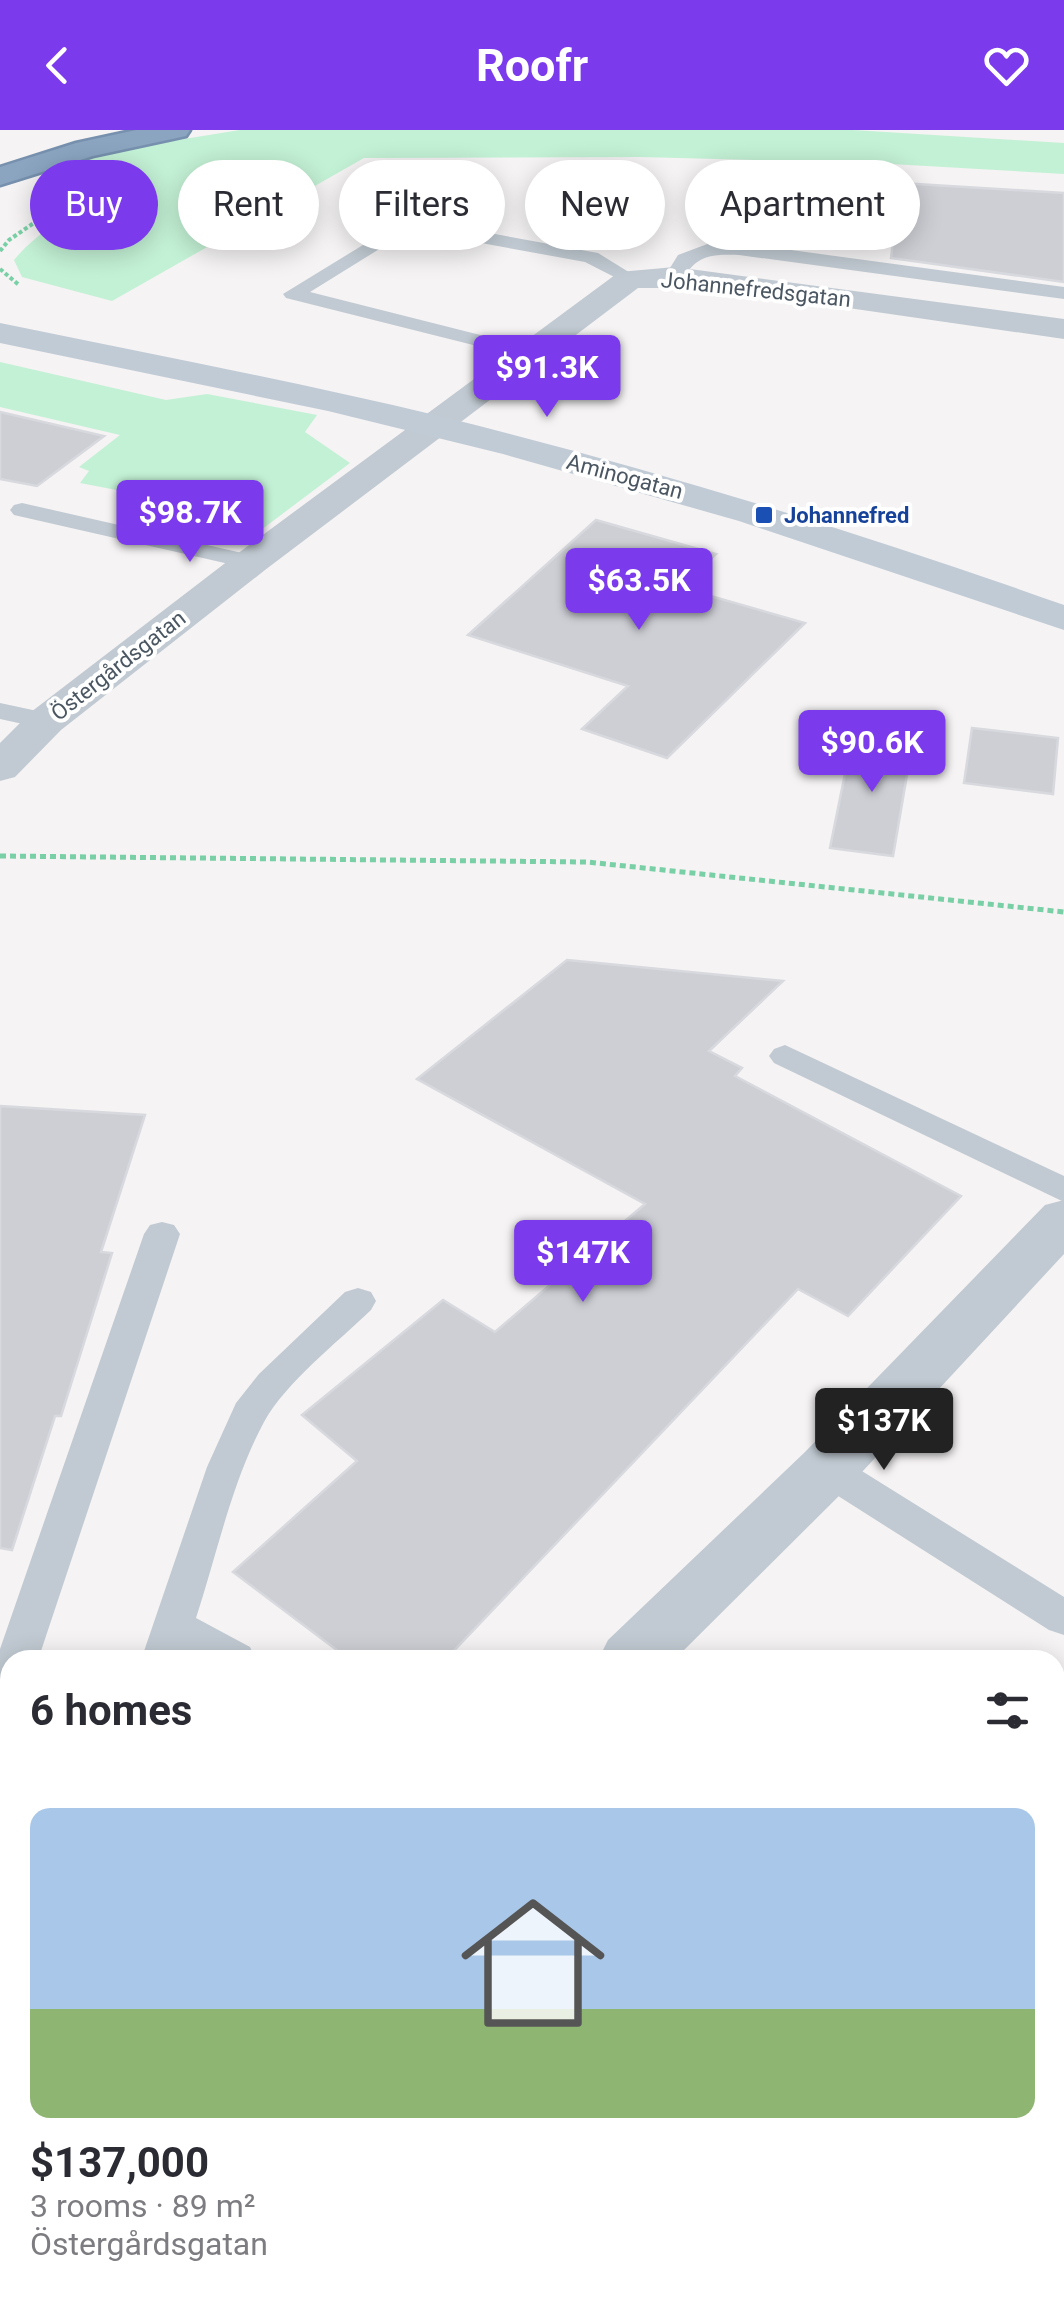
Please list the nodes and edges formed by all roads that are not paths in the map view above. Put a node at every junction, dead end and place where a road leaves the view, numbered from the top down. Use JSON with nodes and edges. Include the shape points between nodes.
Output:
{"nodes":[{"id":1,"x":176,"y":130,"type":"edge"},
{"id":2,"x":0,"y":176,"type":"edge"},
{"id":3,"x":675,"y":276,"type":"junction"},
{"id":4,"x":630,"y":279,"type":"junction"},
{"id":5,"x":1064,"y":293,"type":"edge"},
{"id":6,"x":1064,"y":330,"type":"edge"},
{"id":7,"x":0,"y":333,"type":"edge"},
{"id":8,"x":529,"y":353,"type":"junction"},
{"id":9,"x":435,"y":426,"type":"junction"},
{"id":10,"x":22,"y":510,"type":"dead end"},
{"id":11,"x":250,"y":562,"type":"junction"},
{"id":12,"x":1064,"y":618,"type":"edge"},
{"id":13,"x":0,"y":711,"type":"edge"},
{"id":14,"x":46,"y":721,"type":"junction"},
{"id":15,"x":0,"y":768,"type":"edge"},
{"id":16,"x":785,"y":1056,"type":"dead end"},
{"id":17,"x":1064,"y":1190,"type":"edge"},
{"id":18,"x":1064,"y":1219,"type":"edge"},
{"id":19,"x":162,"y":1234,"type":"dead end"},
{"id":20,"x":358,"y":1301,"type":"dead end"},
{"id":21,"x":826,"y":1469,"type":"junction"},
{"id":22,"x":1064,"y":1618,"type":"edge"},
{"id":23,"x":167,"y":1642,"type":"edge"},
{"id":24,"x":20,"y":1650,"type":"edge"},
{"id":25,"x":197,"y":1650,"type":"edge"},
{"id":26,"x":642,"y":1650,"type":"edge"}],
"edges":[{"from":1,"to":2,"type":"highway"},
{"from":3,"to":4,"type":"street","name":"Johannefredsgatan"},
{"from":3,"to":5,"type":"lane","via":[[691,253],[739,248]]},
{"from":3,"to":6,"type":"street","name":"Johannefredsgatan"},
{"from":4,"to":8,"type":"street","name":"Johannefredsgatan"},
{"from":4,"to":8,"type":"lane","via":[[591,258],[408,224],[292,294]]},
{"from":7,"to":9,"type":"street","name":"Aminogatan"},
{"from":8,"to":9,"type":"street","name":"Johannefredsgatan"},
{"from":9,"to":11,"type":"street","name":"Östergårdsgatan"},
{"from":9,"to":12,"type":"street","name":"Aminogatan","via":[[781,520]]},
{"from":10,"to":11,"type":"lane"},
{"from":11,"to":14,"type":"street","name":"Östergårdsgatan"},
{"from":13,"to":14,"type":"lane"},
{"from":14,"to":15,"type":"street","name":"Östergårdsgatan"},
{"from":16,"to":17,"type":"lane"},
{"from":18,"to":21,"type":"street"},
{"from":19,"to":24,"type":"lane"},
{"from":20,"to":23,"type":"lane","via":[[249,1413]]},
{"from":21,"to":22,"type":"lane"},
{"from":21,"to":26,"type":"street"},
{"from":23,"to":25,"type":"lane"}]}
